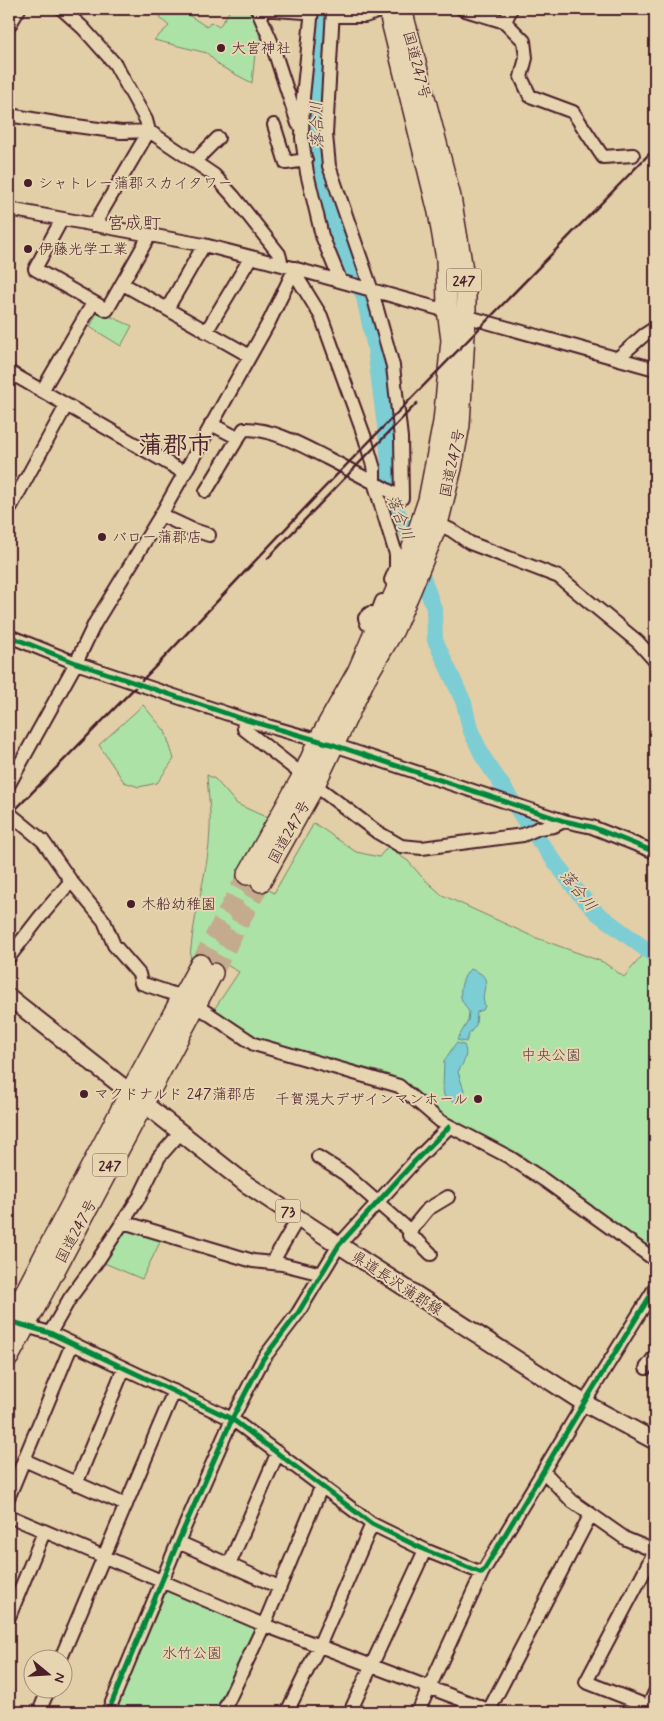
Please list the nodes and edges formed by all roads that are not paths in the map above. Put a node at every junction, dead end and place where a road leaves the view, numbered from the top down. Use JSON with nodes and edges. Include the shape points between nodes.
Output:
{"nodes":[{"id":1,"x":19,"y":9,"type":"edge"},
{"id":2,"x":62,"y":9,"type":"edge"},
{"id":3,"x":258,"y":9,"type":"edge"},
{"id":4,"x":387,"y":9,"type":"edge"},
{"id":5,"x":402,"y":9,"type":"edge"},
{"id":6,"x":462,"y":9,"type":"edge"},
{"id":7,"x":511,"y":9,"type":"edge"},
{"id":8,"x":308,"y":10,"type":"edge"},
{"id":9,"x":333,"y":12,"type":"edge"},
{"id":10,"x":505,"y":22,"type":"junction"},
{"id":11,"x":9,"y":26,"type":"edge"},
{"id":12,"x":9,"y":115,"type":"edge"},
{"id":13,"x":274,"y":125,"type":"dead end"},
{"id":14,"x":149,"y":131,"type":"junction"},
{"id":15,"x":218,"y":138,"type":"dead end"},
{"id":16,"x":302,"y":138,"type":"junction"},
{"id":17,"x":632,"y":155,"type":"dead end"},
{"id":18,"x":306,"y":160,"type":"junction"},
{"id":19,"x":194,"y":162,"type":"junction"},
{"id":20,"x":9,"y":209,"type":"edge"},
{"id":21,"x":62,"y":219,"type":"junction"},
{"id":22,"x":94,"y":225,"type":"junction"},
{"id":23,"x":150,"y":236,"type":"junction"},
{"id":24,"x":204,"y":246,"type":"junction"},
{"id":25,"x":251,"y":258,"type":"junction"},
{"id":26,"x":282,"y":265,"type":"junction"},
{"id":27,"x":295,"y":268,"type":"junction"},
{"id":28,"x":340,"y":280,"type":"junction"},
{"id":29,"x":123,"y":284,"type":"junction"},
{"id":30,"x":368,"y":288,"type":"junction"},
{"id":31,"x":93,"y":303,"type":"junction"},
{"id":32,"x":167,"y":309,"type":"junction"},
{"id":33,"x":447,"y":310,"type":"junction"},
{"id":34,"x":466,"y":315,"type":"junction"},
{"id":35,"x":655,"y":328,"type":"edge"},
{"id":36,"x":206,"y":332,"type":"junction"},
{"id":37,"x":250,"y":356,"type":"junction"},
{"id":38,"x":618,"y":358,"type":"junction"},
{"id":39,"x":655,"y":369,"type":"edge"},
{"id":40,"x":9,"y":372,"type":"edge"},
{"id":41,"x":42,"y":391,"type":"junction"},
{"id":42,"x":66,"y":406,"type":"junction"},
{"id":43,"x":211,"y":424,"type":"junction"},
{"id":44,"x":238,"y":438,"type":"junction"},
{"id":45,"x":185,"y":473,"type":"junction"},
{"id":46,"x":374,"y":482,"type":"junction"},
{"id":47,"x":206,"y":491,"type":"dead end"},
{"id":48,"x":10,"y":506,"type":"edge"},
{"id":49,"x":161,"y":516,"type":"junction"},
{"id":50,"x":438,"y":524,"type":"junction"},
{"id":51,"x":209,"y":535,"type":"dead end"},
{"id":52,"x":408,"y":580,"type":"junction"},
{"id":53,"x":376,"y":628,"type":"junction"},
{"id":54,"x":9,"y":636,"type":"edge"},
{"id":55,"x":655,"y":661,"type":"edge"},
{"id":56,"x":76,"y":663,"type":"junction"},
{"id":57,"x":243,"y":719,"type":"junction"},
{"id":58,"x":326,"y":743,"type":"junction"},
{"id":59,"x":295,"y":769,"type":"dead end"},
{"id":60,"x":9,"y":784,"type":"edge"},
{"id":61,"x":315,"y":785,"type":"junction"},
{"id":62,"x":9,"y":813,"type":"edge"},
{"id":63,"x":564,"y":821,"type":"junction"},
{"id":64,"x":655,"y":852,"type":"edge"},
{"id":65,"x":71,"y":881,"type":"junction"},
{"id":66,"x":9,"y":957,"type":"edge"},
{"id":67,"x":207,"y":969,"type":"tunnel mouth"},
{"id":68,"x":9,"y":997,"type":"edge"},
{"id":69,"x":189,"y":1002,"type":"junction"},
{"id":70,"x":136,"y":1097,"type":"junction"},
{"id":71,"x":449,"y":1127,"type":"junction"},
{"id":72,"x":181,"y":1132,"type":"junction"},
{"id":73,"x":318,"y":1157,"type":"dead end"},
{"id":74,"x":448,"y":1197,"type":"dead end"},
{"id":75,"x":378,"y":1202,"type":"junction"},
{"id":76,"x":298,"y":1218,"type":"junction"},
{"id":77,"x":124,"y":1222,"type":"junction"},
{"id":78,"x":410,"y":1231,"type":"junction"},
{"id":79,"x":339,"y":1245,"type":"junction"},
{"id":80,"x":431,"y":1254,"type":"dead end"},
{"id":81,"x":655,"y":1260,"type":"edge"},
{"id":82,"x":272,"y":1263,"type":"junction"},
{"id":83,"x":322,"y":1274,"type":"junction"},
{"id":84,"x":655,"y":1292,"type":"edge"},
{"id":85,"x":13,"y":1322,"type":"edge"},
{"id":86,"x":50,"y":1334,"type":"junction"},
{"id":87,"x":72,"y":1344,"type":"junction"},
{"id":88,"x":655,"y":1356,"type":"edge"},
{"id":89,"x":9,"y":1357,"type":"edge"},
{"id":90,"x":124,"y":1368,"type":"junction"},
{"id":91,"x":646,"y":1368,"type":"dead end"},
{"id":92,"x":174,"y":1392,"type":"junction"},
{"id":93,"x":584,"y":1402,"type":"junction"},
{"id":94,"x":232,"y":1419,"type":"junction"},
{"id":95,"x":654,"y":1439,"type":"edge"},
{"id":96,"x":278,"y":1452,"type":"junction"},
{"id":97,"x":24,"y":1460,"type":"junction"},
{"id":98,"x":543,"y":1472,"type":"junction"},
{"id":99,"x":76,"y":1484,"type":"junction"},
{"id":100,"x":322,"y":1486,"type":"junction"},
{"id":101,"x":9,"y":1496,"type":"edge"},
{"id":102,"x":126,"y":1505,"type":"junction"},
{"id":103,"x":591,"y":1514,"type":"junction"},
{"id":104,"x":9,"y":1516,"type":"edge"},
{"id":105,"x":372,"y":1524,"type":"junction"},
{"id":106,"x":44,"y":1532,"type":"junction"},
{"id":107,"x":178,"y":1542,"type":"junction"},
{"id":108,"x":425,"y":1550,"type":"junction"},
{"id":109,"x":655,"y":1551,"type":"edge"},
{"id":110,"x":104,"y":1558,"type":"junction"},
{"id":111,"x":229,"y":1565,"type":"junction"},
{"id":112,"x":482,"y":1573,"type":"junction"},
{"id":113,"x":162,"y":1582,"type":"junction"},
{"id":114,"x":279,"y":1586,"type":"junction"},
{"id":115,"x":9,"y":1618,"type":"edge"},
{"id":116,"x":264,"y":1625,"type":"junction"},
{"id":117,"x":319,"y":1646,"type":"junction"},
{"id":118,"x":65,"y":1648,"type":"edge"},
{"id":119,"x":371,"y":1666,"type":"junction"},
{"id":120,"x":428,"y":1688,"type":"junction"},
{"id":121,"x":655,"y":1692,"type":"edge"},
{"id":122,"x":44,"y":1698,"type":"edge"},
{"id":123,"x":650,"y":1709,"type":"edge"},
{"id":124,"x":38,"y":1712,"type":"edge"},
{"id":125,"x":108,"y":1712,"type":"edge"},
{"id":126,"x":223,"y":1712,"type":"edge"},
{"id":127,"x":287,"y":1712,"type":"edge"},
{"id":128,"x":350,"y":1712,"type":"edge"},
{"id":129,"x":418,"y":1712,"type":"edge"},
{"id":130,"x":490,"y":1712,"type":"edge"}],
"edges":[{"from":1,"to":11,"type":"street"},
{"from":2,"to":14,"type":"street","via":[[114,64]]},
{"from":3,"to":8,"type":"street"},
{"from":3,"to":16,"type":"street"},
{"from":4,"to":9,"type":"street","via":[[365,16]]},
{"from":4,"to":33,"type":"highway","name":"国道247号","number":"247","via":[[438,212],[446,259]]},
{"from":5,"to":34,"type":"highway","name":"国道247号","number":"247","via":[[451,197],[466,294]]},
{"from":6,"to":10,"type":"street"},
{"from":7,"to":10,"type":"street"},
{"from":8,"to":16,"type":"street"},
{"from":9,"to":30,"type":"street","via":[[326,135],[329,166]]},
{"from":10,"to":17,"type":"street","via":[[524,41],[526,58],[521,77],[530,96],[572,112],[603,158]]},
{"from":12,"to":14,"type":"street","via":[[121,132]]},
{"from":13,"to":18,"type":"street","via":[[286,162]]},
{"from":14,"to":19,"type":"street"},
{"from":14,"to":22,"type":"street"},
{"from":15,"to":19,"type":"street"},
{"from":16,"to":18,"type":"street"},
{"from":18,"to":28,"type":"street","via":[[322,236]]},
{"from":19,"to":26,"type":"street","via":[[214,175],[234,197],[279,254]]},
{"from":20,"to":21,"type":"street"},
{"from":21,"to":22,"type":"street"},
{"from":21,"to":31,"type":"street","via":[[35,269]]},
{"from":22,"to":23,"type":"street"},
{"from":23,"to":24,"type":"street"},
{"from":23,"to":29,"type":"street"},
{"from":24,"to":25,"type":"street"},
{"from":24,"to":32,"type":"street"},
{"from":25,"to":26,"type":"street"},
{"from":25,"to":36,"type":"street"},
{"from":26,"to":27,"type":"street"},
{"from":27,"to":28,"type":"street"},
{"from":27,"to":37,"type":"street"},
{"from":27,"to":46,"type":"street","via":[[321,316],[339,363],[374,469]]},
{"from":28,"to":30,"type":"street"},
{"from":29,"to":31,"type":"street","via":[[107,310]]},
{"from":29,"to":32,"type":"street"},
{"from":30,"to":33,"type":"street"},
{"from":30,"to":46,"type":"street","via":[[393,366],[402,498]]},
{"from":31,"to":41,"type":"street"},
{"from":32,"to":36,"type":"street"},
{"from":33,"to":34,"type":"street"},
{"from":33,"to":52,"type":"highway","name":"国道247号","number":"247","via":[[451,340],[444,422]]},
{"from":34,"to":38,"type":"street"},
{"from":34,"to":50,"type":"highway","name":"国道247号","number":"247","via":[[460,425]]},
{"from":35,"to":38,"type":"street"},
{"from":36,"to":37,"type":"street"},
{"from":37,"to":43,"type":"street"},
{"from":38,"to":39,"type":"street"},
{"from":40,"to":41,"type":"street"},
{"from":41,"to":42,"type":"street"},
{"from":42,"to":45,"type":"street"},
{"from":42,"to":48,"type":"street"},
{"from":43,"to":44,"type":"street"},
{"from":43,"to":45,"type":"street"},
{"from":44,"to":46,"type":"street","via":[[244,429],[256,429],[302,444]]},
{"from":44,"to":47,"type":"street"},
{"from":45,"to":49,"type":"street"},
{"from":46,"to":53,"type":"street","via":[[396,554],[396,568],[377,614],[370,613],[364,618],[367,624]]},
{"from":49,"to":51,"type":"street"},
{"from":49,"to":56,"type":"street","via":[[95,624]]},
{"from":50,"to":52,"type":"highway","name":"国道247号","number":"247","via":[[426,554]]},
{"from":50,"to":55,"type":"street","via":[[470,543],[559,576],[638,642]]},
{"from":52,"to":53,"type":"highway","name":"国道247号","number":"247"},
{"from":52,"to":58,"type":"highway","name":"国道247号","number":"247","via":[[394,630]]},
{"from":53,"to":58,"type":"highway","name":"国道247号","number":"247"},
{"from":54,"to":56,"type":"street"},
{"from":56,"to":57,"type":"street"},
{"from":56,"to":60,"type":"street"},
{"from":57,"to":58,"type":"street"},
{"from":57,"to":59,"type":"street","via":[[244,729]]},
{"from":58,"to":61,"type":"highway","name":"国道247号","number":"247"},
{"from":58,"to":61,"type":"highway","name":"国道247号","number":"247","via":[[304,772],[254,879]]},
{"from":58,"to":63,"type":"street"},
{"from":61,"to":63,"type":"street","via":[[401,846],[422,848],[525,834]]},
{"from":62,"to":65,"type":"street","via":[[42,841]]},
{"from":63,"to":64,"type":"street","via":[[592,827]]},
{"from":65,"to":66,"type":"street"},
{"from":65,"to":69,"type":"street","via":[[104,921],[114,945],[139,974],[141,983]]},
{"from":67,"to":69,"type":"highway","name":"国道247号","number":"247"},
{"from":68,"to":70,"type":"main road","name":"県道長沢蒲郡線","number":"73"},
{"from":69,"to":70,"type":"highway","name":"国道247号","number":"247"},
{"from":69,"to":71,"type":"street","via":[[254,1044],[399,1086]]},
{"from":70,"to":72,"type":"main road","name":"県道長沢蒲郡線","number":"73"},
{"from":70,"to":85,"type":"highway","name":"国道247号","number":"247"},
{"from":71,"to":75,"type":"street"},
{"from":71,"to":81,"type":"street","via":[[509,1157]]},
{"from":72,"to":76,"type":"main road","name":"県道長沢蒲郡線","number":"73","via":[[246,1184]]},
{"from":72,"to":77,"type":"street","via":[[159,1157]]},
{"from":73,"to":75,"type":"street","via":[[345,1174]]},
{"from":74,"to":78,"type":"street","via":[[428,1209]]},
{"from":75,"to":78,"type":"street"},
{"from":75,"to":79,"type":"street"},
{"from":76,"to":79,"type":"main road","name":"県道長沢蒲郡線","number":"73"},
{"from":76,"to":82,"type":"street"},
{"from":77,"to":82,"type":"street","via":[[253,1261]]},
{"from":77,"to":86,"type":"street","via":[[70,1298]]},
{"from":78,"to":80,"type":"street","via":[[409,1235]]},
{"from":79,"to":83,"type":"street"},
{"from":79,"to":93,"type":"main road","name":"県道長沢蒲郡線","number":"73"},
{"from":82,"to":83,"type":"street"},
{"from":83,"to":94,"type":"street","via":[[298,1313],[263,1359]]},
{"from":84,"to":93,"type":"street"},
{"from":85,"to":86,"type":"street"},
{"from":85,"to":89,"type":"highway","name":"国道247号","number":"247"},
{"from":86,"to":87,"type":"street"},
{"from":87,"to":90,"type":"street"},
{"from":87,"to":97,"type":"street"},
{"from":88,"to":91,"type":"street"},
{"from":90,"to":92,"type":"street"},
{"from":90,"to":99,"type":"street"},
{"from":92,"to":94,"type":"street"},
{"from":92,"to":102,"type":"street"},
{"from":93,"to":95,"type":"main road","name":"県道長沢蒲郡線","number":"73"},
{"from":93,"to":98,"type":"street"},
{"from":94,"to":96,"type":"street"},
{"from":94,"to":107,"type":"street"},
{"from":96,"to":100,"type":"street"},
{"from":96,"to":111,"type":"street"},
{"from":97,"to":99,"type":"street"},
{"from":97,"to":101,"type":"street"},
{"from":98,"to":103,"type":"street","via":[[572,1501]]},
{"from":98,"to":112,"type":"street"},
{"from":99,"to":102,"type":"street"},
{"from":100,"to":105,"type":"street"},
{"from":100,"to":114,"type":"street"},
{"from":102,"to":110,"type":"street"},
{"from":103,"to":109,"type":"street","via":[[626,1539]]},
{"from":103,"to":130,"type":"street"},
{"from":104,"to":106,"type":"street"},
{"from":105,"to":108,"type":"street"},
{"from":105,"to":117,"type":"street"},
{"from":106,"to":110,"type":"street"},
{"from":106,"to":115,"type":"street"},
{"from":107,"to":111,"type":"street"},
{"from":107,"to":113,"type":"street"},
{"from":108,"to":112,"type":"street"},
{"from":108,"to":119,"type":"street"},
{"from":109,"to":123,"type":"street","via":[[586,1682]]},
{"from":110,"to":113,"type":"street"},
{"from":110,"to":118,"type":"street"},
{"from":111,"to":114,"type":"street"},
{"from":112,"to":120,"type":"street"},
{"from":113,"to":116,"type":"street"},
{"from":113,"to":125,"type":"street"},
{"from":114,"to":116,"type":"street"},
{"from":116,"to":117,"type":"street"},
{"from":116,"to":126,"type":"street"},
{"from":117,"to":119,"type":"street"},
{"from":117,"to":127,"type":"street"},
{"from":119,"to":120,"type":"street"},
{"from":119,"to":128,"type":"street"},
{"from":120,"to":129,"type":"street"},
{"from":120,"to":130,"type":"street"},
{"from":121,"to":123,"type":"street"},
{"from":122,"to":124,"type":"street"}]}
